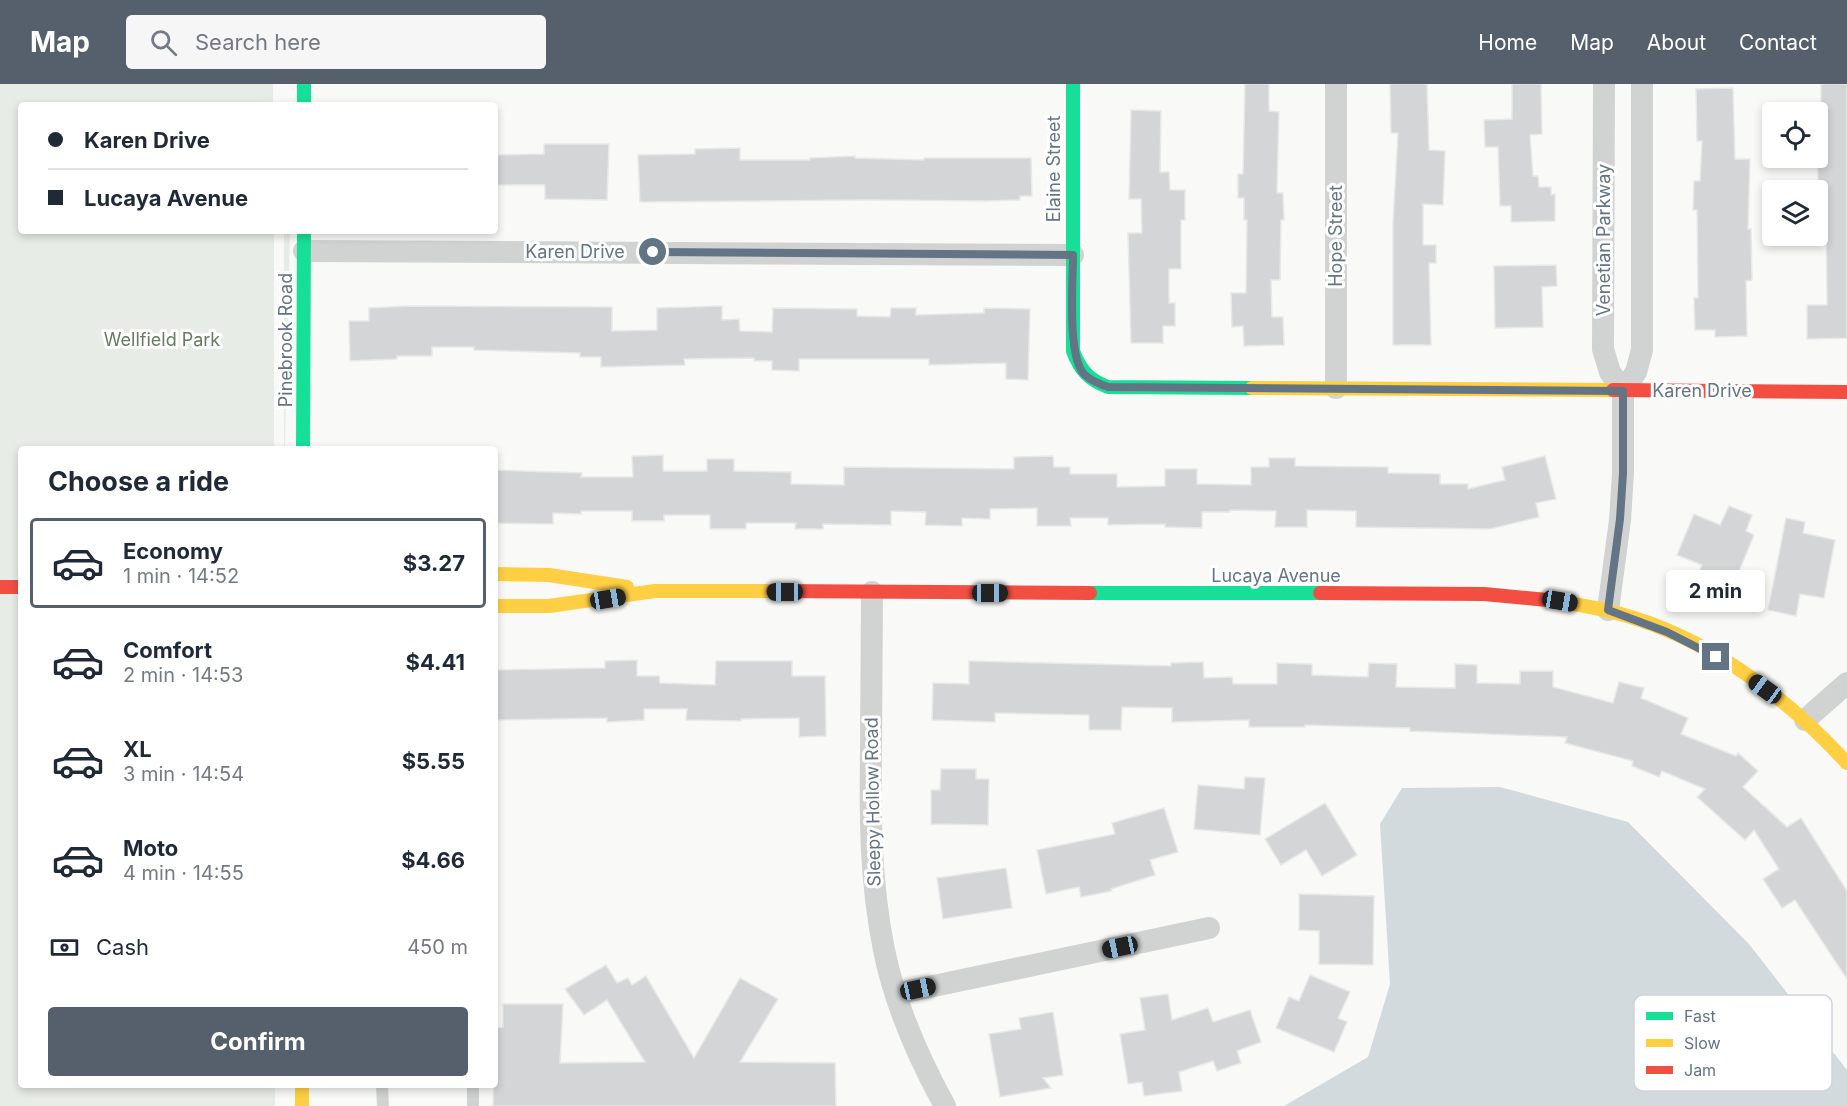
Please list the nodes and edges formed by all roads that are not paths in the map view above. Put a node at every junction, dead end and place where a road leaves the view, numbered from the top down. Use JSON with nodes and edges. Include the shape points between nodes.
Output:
{"nodes":[{"id":1,"x":304,"y":84,"type":"edge"},
{"id":2,"x":1072,"y":84,"type":"edge"},
{"id":3,"x":1336,"y":84,"type":"edge"},
{"id":4,"x":1604,"y":84,"type":"edge"},
{"id":5,"x":1642,"y":84,"type":"edge"},
{"id":6,"x":304,"y":102,"type":"edge"},
{"id":7,"x":304,"y":241,"type":"edge"},
{"id":8,"x":1073,"y":255,"type":"junction"},
{"id":9,"x":1336,"y":388,"type":"junction"},
{"id":10,"x":1623,"y":391,"type":"junction"},
{"id":11,"x":1847,"y":392,"type":"edge"},
{"id":12,"x":303,"y":446,"type":"edge"},
{"id":13,"x":498,"y":574,"type":"edge"},
{"id":14,"x":0,"y":587,"type":"edge"},
{"id":15,"x":18,"y":587,"type":"edge"},
{"id":16,"x":655,"y":591,"type":"junction"},
{"id":17,"x":872,"y":592,"type":"junction"},
{"id":18,"x":498,"y":606,"type":"edge"},
{"id":19,"x":1608,"y":610,"type":"junction"},
{"id":20,"x":1847,"y":682,"type":"edge"},
{"id":21,"x":1805,"y":720,"type":"junction"},
{"id":22,"x":1847,"y":763,"type":"edge"},
{"id":23,"x":1209,"y":928,"type":"dead end"},
{"id":24,"x":896,"y":994,"type":"junction"},
{"id":25,"x":302,"y":1088,"type":"edge"},
{"id":26,"x":382,"y":1088,"type":"edge"},
{"id":27,"x":473,"y":1088,"type":"edge"},
{"id":28,"x":302,"y":1106,"type":"edge"},
{"id":29,"x":383,"y":1106,"type":"edge"},
{"id":30,"x":473,"y":1106,"type":"edge"},
{"id":31,"x":945,"y":1106,"type":"edge"}],
"edges":[{"from":1,"to":6,"type":"street"},
{"from":2,"to":8,"type":"street","name":"Elaine Street"},
{"from":3,"to":9,"type":"street","name":"Hope Street"},
{"from":4,"to":10,"type":"street","name":"Venetian Parkway","via":[[1603,349],[1610,372]]},
{"from":5,"to":10,"type":"street","via":[[1642,350],[1636,372]]},
{"from":7,"to":8,"type":"street","name":"Karen Drive"},
{"from":7,"to":12,"type":"street","name":"Pinebrook Road"},
{"from":8,"to":9,"type":"street","name":"Karen Drive","via":[[1073,351],[1083,373],[1095,383],[1108,387]]},
{"from":9,"to":10,"type":"street","name":"Karen Drive"},
{"from":10,"to":11,"type":"street","name":"Karen Drive"},
{"from":10,"to":19,"type":"street","via":[[1620,519]]},
{"from":13,"to":16,"type":"street","name":"Lucaya Avenue","via":[[549,575]]},
{"from":14,"to":15,"type":"street"},
{"from":16,"to":17,"type":"street","name":"Lucaya Avenue"},
{"from":16,"to":18,"type":"street","name":"Lucaya Avenue","via":[[549,606]]},
{"from":17,"to":19,"type":"street","name":"Lucaya Avenue","via":[[1484,594]]},
{"from":17,"to":24,"type":"street","name":"Sleepy Hollow Road","via":[[870,840],[874,887]]},
{"from":19,"to":21,"type":"street","name":"Lucaya Avenue","via":[[1667,632],[1716,657]]},
{"from":20,"to":21,"type":"street"},
{"from":21,"to":22,"type":"street","name":"Lucaya Avenue"},
{"from":23,"to":24,"type":"street"},
{"from":24,"to":31,"type":"street","name":"Sleepy Hollow Road","via":[[921,1059]]},
{"from":25,"to":28,"type":"street"},
{"from":26,"to":29,"type":"lane"},
{"from":27,"to":30,"type":"lane"}]}
